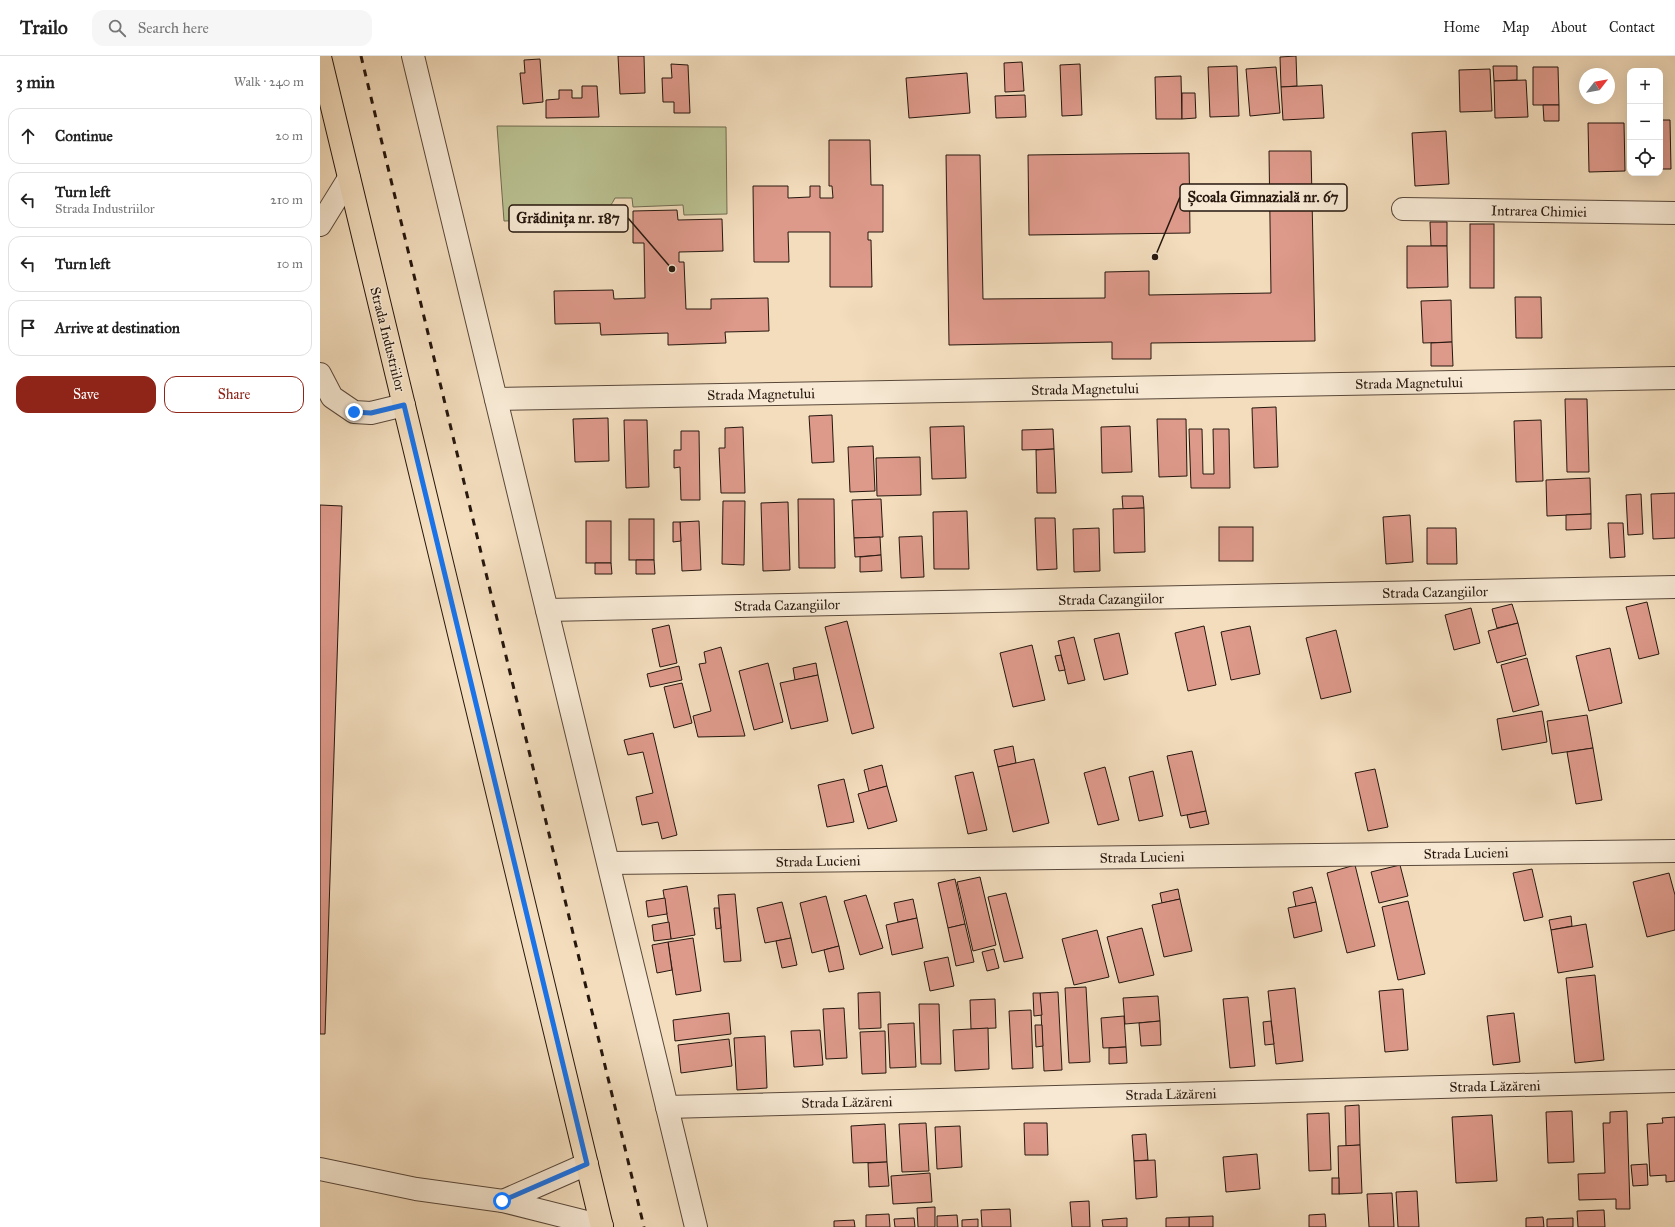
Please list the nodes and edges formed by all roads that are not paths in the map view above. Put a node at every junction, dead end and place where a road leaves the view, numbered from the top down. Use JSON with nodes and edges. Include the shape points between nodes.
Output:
{"nodes":[{"id":1,"x":413,"y":56,"type":"edge"},
{"id":2,"x":320,"y":57,"type":"edge"},
{"id":3,"x":349,"y":178,"type":"junction"},
{"id":4,"x":1403,"y":209,"type":"dead end"},
{"id":5,"x":1675,"y":214,"type":"edge"},
{"id":6,"x":320,"y":225,"type":"edge"},
{"id":7,"x":320,"y":374,"type":"edge"},
{"id":8,"x":1675,"y":378,"type":"edge"},
{"id":9,"x":496,"y":399,"type":"junction"},
{"id":10,"x":404,"y":405,"type":"junction"},
{"id":11,"x":1675,"y":587,"type":"edge"},
{"id":12,"x":547,"y":610,"type":"junction"},
{"id":13,"x":1675,"y":851,"type":"edge"},
{"id":14,"x":609,"y":863,"type":"junction"},
{"id":15,"x":1675,"y":1081,"type":"edge"},
{"id":16,"x":667,"y":1107,"type":"junction"},
{"id":17,"x":587,"y":1164,"type":"junction"},
{"id":18,"x":320,"y":1169,"type":"edge"},
{"id":19,"x":502,"y":1201,"type":"junction"},
{"id":20,"x":602,"y":1226,"type":"edge"},
{"id":21,"x":696,"y":1227,"type":"edge"}],
"edges":[{"from":1,"to":9,"type":"street"},
{"from":2,"to":3,"type":"main road","name":"Strada Industriilor"},
{"from":3,"to":6,"type":"street"},
{"from":3,"to":10,"type":"main road","name":"Strada Industriilor"},
{"from":4,"to":5,"type":"street","name":"Intrarea Chimiei"},
{"from":7,"to":10,"type":"street","via":[[332,397],[354,412],[371,413]]},
{"from":8,"to":9,"type":"street","name":"Strada Magnetului"},
{"from":9,"to":12,"type":"street"},
{"from":10,"to":17,"type":"main road","name":"Strada Industriilor"},
{"from":11,"to":12,"type":"street","name":"Strada Cazangiilor"},
{"from":12,"to":14,"type":"street"},
{"from":13,"to":14,"type":"street","name":"Strada Lucieni"},
{"from":14,"to":16,"type":"street"},
{"from":15,"to":16,"type":"street","name":"Strada Lăzăreni"},
{"from":16,"to":21,"type":"street"},
{"from":17,"to":19,"type":"street"},
{"from":17,"to":20,"type":"main road","name":"Strada Industriilor"},
{"from":18,"to":19,"type":"street","via":[[416,1189]]},
{"from":19,"to":20,"type":"street"}]}
